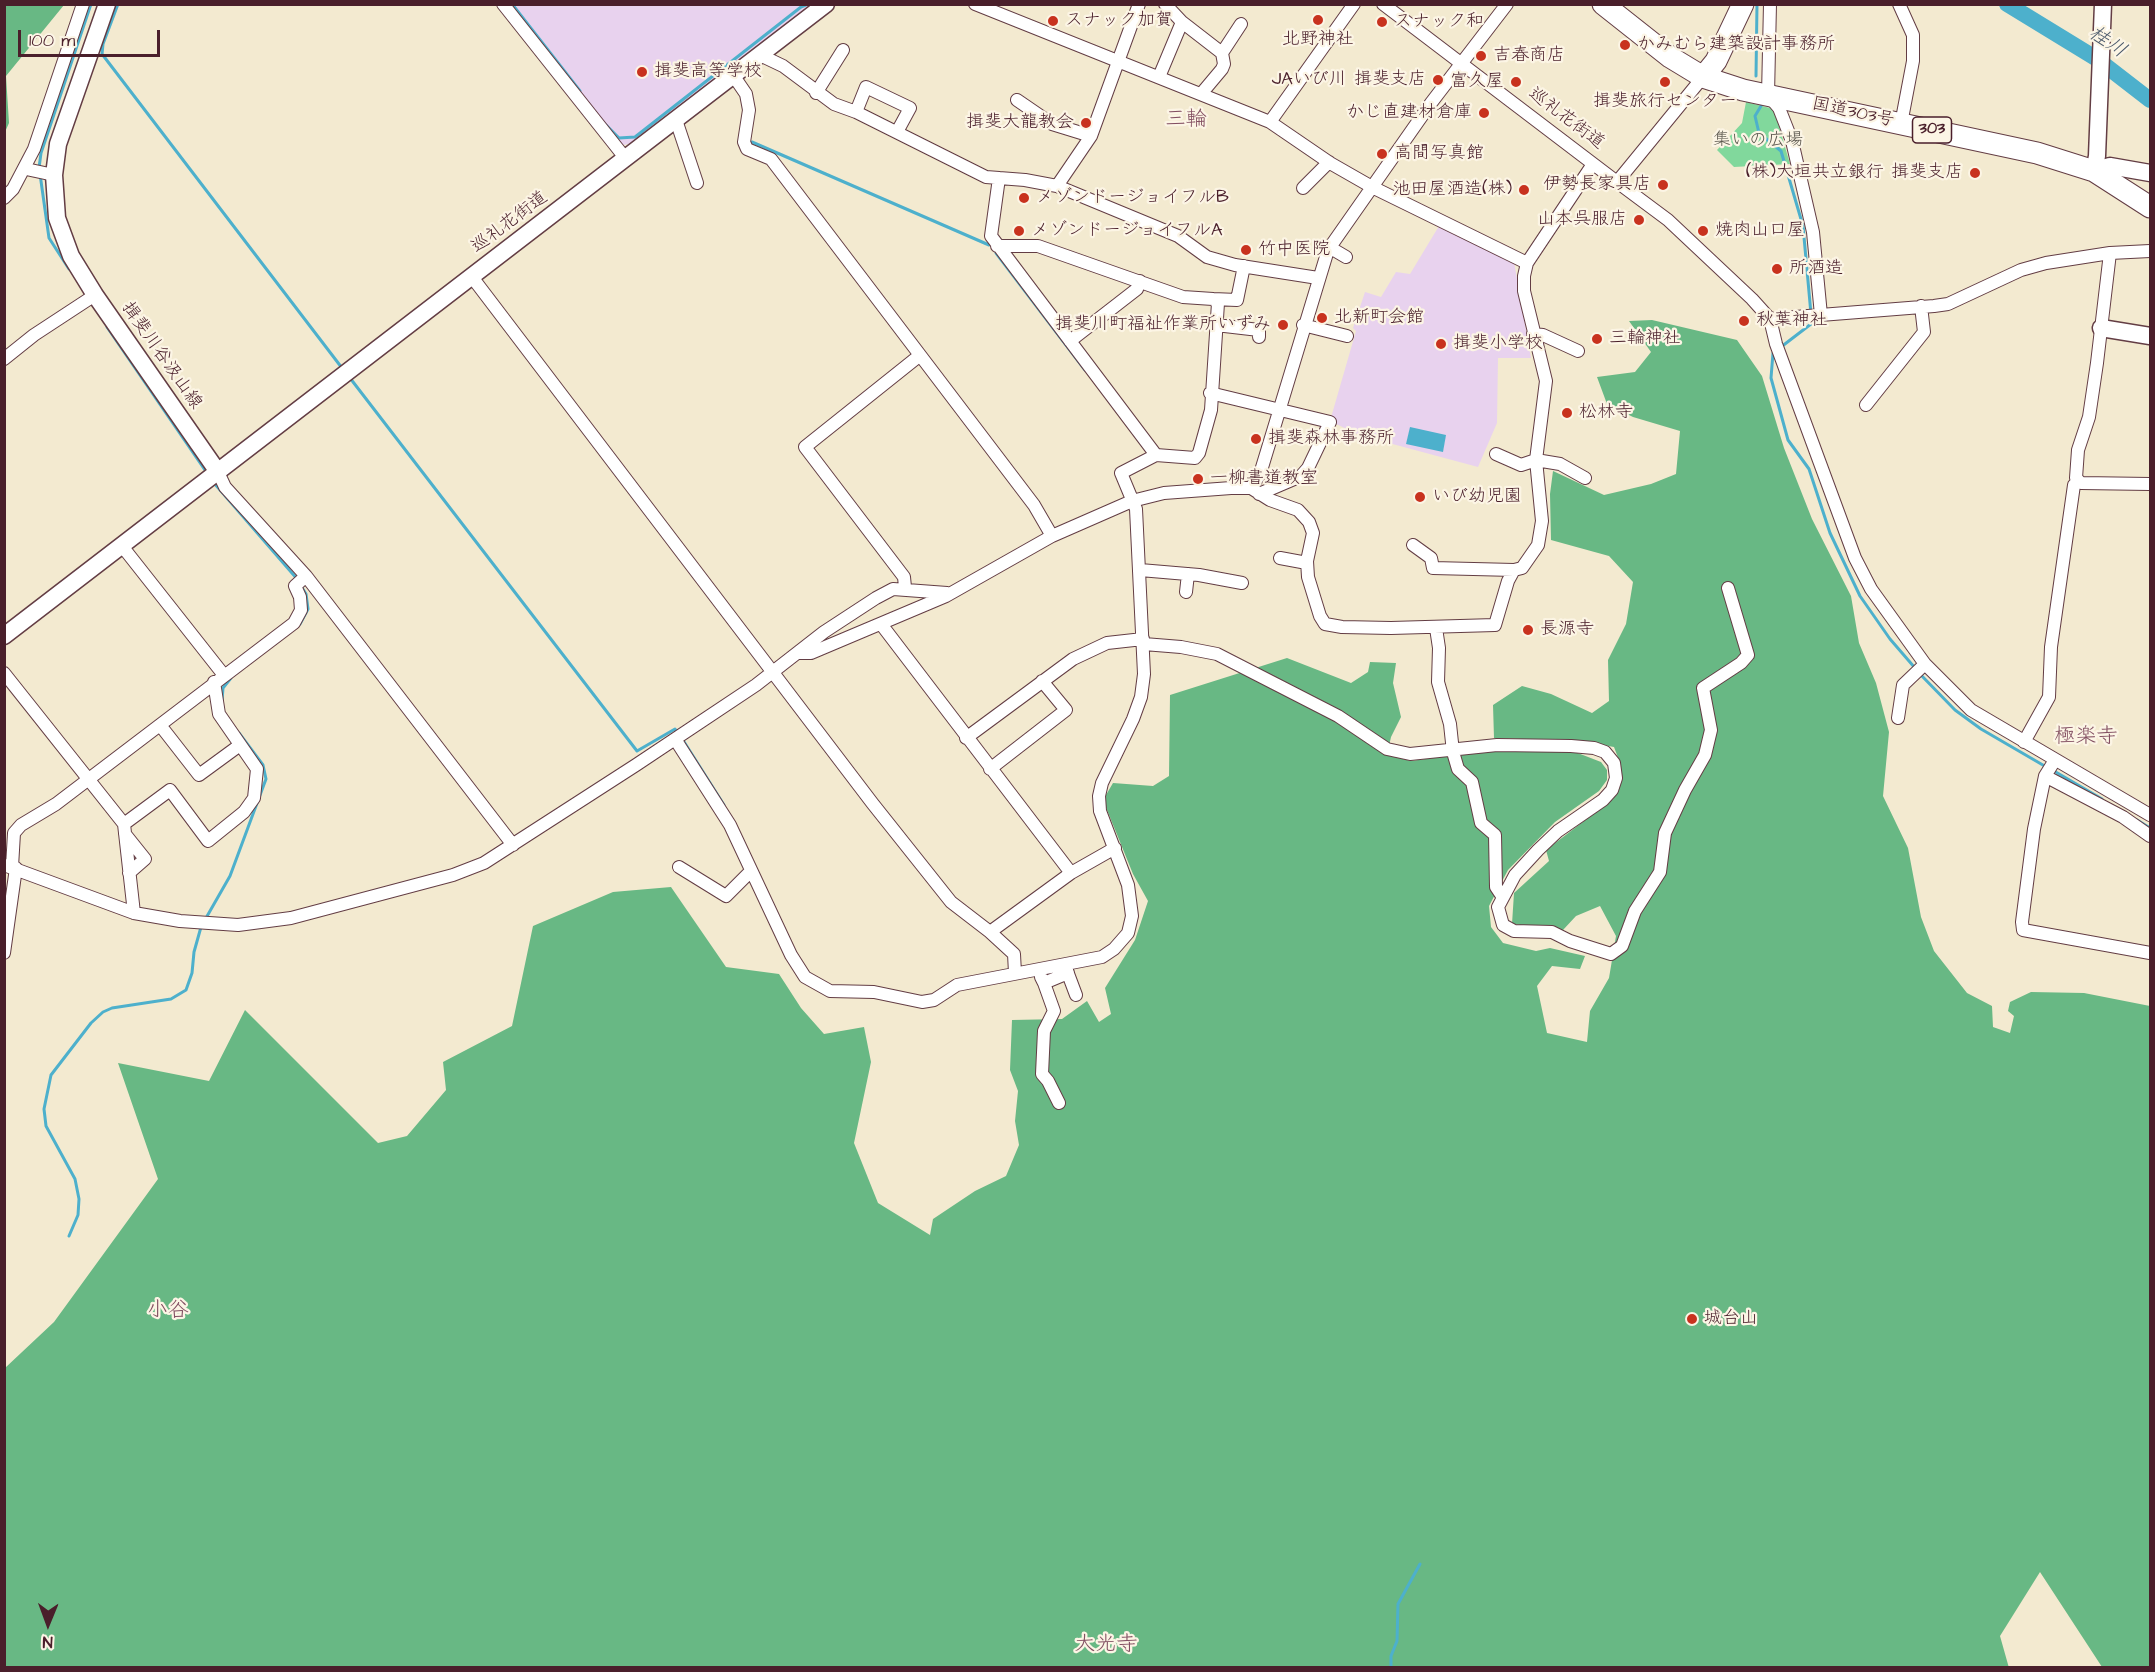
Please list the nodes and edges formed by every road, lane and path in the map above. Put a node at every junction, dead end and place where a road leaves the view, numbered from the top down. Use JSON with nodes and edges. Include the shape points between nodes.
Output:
{"nodes":[{"id":1,"x":83,"y":4,"type":"edge"},
{"id":2,"x":107,"y":4,"type":"edge"},
{"id":3,"x":503,"y":4,"type":"edge"},
{"id":4,"x":826,"y":4,"type":"edge"},
{"id":5,"x":975,"y":4,"type":"edge"},
{"id":6,"x":1139,"y":4,"type":"edge"},
{"id":7,"x":1166,"y":4,"type":"edge"},
{"id":8,"x":1354,"y":4,"type":"edge"},
{"id":9,"x":1383,"y":4,"type":"edge"},
{"id":10,"x":1507,"y":4,"type":"edge"},
{"id":11,"x":1603,"y":4,"type":"edge"},
{"id":12,"x":1770,"y":4,"type":"edge"},
{"id":13,"x":1899,"y":4,"type":"edge"},
{"id":14,"x":2103,"y":4,"type":"edge"},
{"id":15,"x":1738,"y":7,"type":"edge"},
{"id":16,"x":1182,"y":22,"type":"junction"},
{"id":17,"x":1241,"y":24,"type":"dead end"},
{"id":18,"x":843,"y":50,"type":"dead end"},
{"id":19,"x":1222,"y":53,"type":"junction"},
{"id":20,"x":760,"y":55,"type":"junction"},
{"id":21,"x":1120,"y":60,"type":"junction"},
{"id":22,"x":1462,"y":65,"type":"junction"},
{"id":23,"x":733,"y":75,"type":"junction"},
{"id":24,"x":1159,"y":77,"type":"junction"},
{"id":25,"x":1703,"y":77,"type":"junction"},
{"id":26,"x":816,"y":93,"type":"junction"},
{"id":27,"x":1201,"y":94,"type":"junction"},
{"id":28,"x":1768,"y":95,"type":"junction"},
{"id":29,"x":1017,"y":100,"type":"dead end"},
{"id":30,"x":856,"y":112,"type":"junction"},
{"id":31,"x":676,"y":120,"type":"junction"},
{"id":32,"x":1270,"y":122,"type":"junction"},
{"id":33,"x":1902,"y":123,"type":"junction"},
{"id":34,"x":897,"y":132,"type":"junction"},
{"id":35,"x":1091,"y":136,"type":"junction"},
{"id":36,"x":626,"y":159,"type":"junction"},
{"id":37,"x":1329,"y":162,"type":"junction"},
{"id":38,"x":1593,"y":164,"type":"junction"},
{"id":39,"x":26,"y":169,"type":"junction"},
{"id":40,"x":2094,"y":171,"type":"junction"},
{"id":41,"x":2151,"y":172,"type":"edge"},
{"id":42,"x":54,"y":175,"type":"junction"},
{"id":43,"x":999,"y":178,"type":"junction"},
{"id":44,"x":1617,"y":182,"type":"junction"},
{"id":45,"x":697,"y":183,"type":"dead end"},
{"id":46,"x":1057,"y":186,"type":"junction"},
{"id":47,"x":1372,"y":187,"type":"junction"},
{"id":48,"x":1303,"y":188,"type":"dead end"},
{"id":49,"x":4,"y":198,"type":"edge"},
{"id":50,"x":2151,"y":207,"type":"edge"},
{"id":51,"x":997,"y":246,"type":"junction"},
{"id":52,"x":1329,"y":248,"type":"junction"},
{"id":53,"x":2151,"y":251,"type":"edge"},
{"id":54,"x":2110,"y":253,"type":"junction"},
{"id":55,"x":1346,"y":257,"type":"dead end"},
{"id":56,"x":1527,"y":263,"type":"junction"},
{"id":57,"x":1244,"y":266,"type":"junction"},
{"id":58,"x":472,"y":277,"type":"junction"},
{"id":59,"x":1318,"y":278,"type":"junction"},
{"id":60,"x":1140,"y":281,"type":"junction"},
{"id":61,"x":96,"y":295,"type":"junction"},
{"id":62,"x":1213,"y":299,"type":"junction"},
{"id":63,"x":1921,"y":306,"type":"junction"},
{"id":64,"x":1819,"y":315,"type":"junction"},
{"id":65,"x":1770,"y":319,"type":"junction"},
{"id":66,"x":1216,"y":325,"type":"junction"},
{"id":67,"x":1304,"y":325,"type":"junction"},
{"id":68,"x":2101,"y":328,"type":"junction"},
{"id":69,"x":1533,"y":334,"type":"junction"},
{"id":70,"x":1347,"y":336,"type":"dead end"},
{"id":71,"x":2151,"y":336,"type":"edge"},
{"id":72,"x":1259,"y":337,"type":"dead end"},
{"id":73,"x":1070,"y":341,"type":"junction"},
{"id":74,"x":1578,"y":351,"type":"dead end"},
{"id":75,"x":920,"y":356,"type":"junction"},
{"id":76,"x":4,"y":359,"type":"edge"},
{"id":77,"x":1210,"y":393,"type":"junction"},
{"id":78,"x":1866,"y":405,"type":"dead end"},
{"id":79,"x":1279,"y":409,"type":"junction"},
{"id":80,"x":1496,"y":454,"type":"dead end"},
{"id":81,"x":1156,"y":455,"type":"junction"},
{"id":82,"x":1536,"y":460,"type":"junction"},
{"id":83,"x":218,"y":472,"type":"junction"},
{"id":84,"x":1584,"y":478,"type":"dead end"},
{"id":85,"x":2078,"y":481,"type":"junction"},
{"id":86,"x":2151,"y":484,"type":"edge"},
{"id":87,"x":1255,"y":491,"type":"junction"},
{"id":88,"x":1132,"y":501,"type":"junction"},
{"id":89,"x":1052,"y":536,"type":"junction"},
{"id":90,"x":1413,"y":545,"type":"dead end"},
{"id":91,"x":122,"y":546,"type":"junction"},
{"id":92,"x":1280,"y":558,"type":"dead end"},
{"id":93,"x":1307,"y":563,"type":"junction"},
{"id":94,"x":1140,"y":570,"type":"junction"},
{"id":95,"x":1514,"y":570,"type":"junction"},
{"id":96,"x":1188,"y":574,"type":"junction"},
{"id":97,"x":306,"y":576,"type":"junction"},
{"id":98,"x":1242,"y":583,"type":"dead end"},
{"id":99,"x":905,"y":587,"type":"dead end"},
{"id":100,"x":1728,"y":588,"type":"dead end"},
{"id":101,"x":1186,"y":592,"type":"dead end"},
{"id":102,"x":948,"y":593,"type":"junction"},
{"id":103,"x":881,"y":624,"type":"junction"},
{"id":104,"x":1436,"y":628,"type":"junction"},
{"id":105,"x":4,"y":636,"type":"edge"},
{"id":106,"x":1144,"y":641,"type":"junction"},
{"id":107,"x":797,"y":653,"type":"junction"},
{"id":108,"x":1925,"y":664,"type":"junction"},
{"id":109,"x":4,"y":673,"type":"edge"},
{"id":110,"x":773,"y":673,"type":"junction"},
{"id":111,"x":219,"y":678,"type":"junction"},
{"id":112,"x":1042,"y":681,"type":"junction"},
{"id":113,"x":1898,"y":718,"type":"dead end"},
{"id":114,"x":160,"y":725,"type":"junction"},
{"id":115,"x":966,"y":738,"type":"junction"},
{"id":116,"x":675,"y":739,"type":"junction"},
{"id":117,"x":2024,"y":742,"type":"junction"},
{"id":118,"x":240,"y":745,"type":"junction"},
{"id":119,"x":1453,"y":748,"type":"junction"},
{"id":120,"x":2055,"y":760,"type":"junction"},
{"id":121,"x":990,"y":769,"type":"junction"},
{"id":122,"x":2045,"y":776,"type":"junction"},
{"id":123,"x":88,"y":779,"type":"junction"},
{"id":124,"x":2151,"y":815,"type":"edge"},
{"id":125,"x":125,"y":829,"type":"junction"},
{"id":126,"x":2151,"y":836,"type":"edge"},
{"id":127,"x":513,"y":845,"type":"junction"},
{"id":128,"x":1115,"y":848,"type":"junction"},
{"id":129,"x":11,"y":867,"type":"edge"},
{"id":130,"x":679,"y":867,"type":"dead end"},
{"id":131,"x":751,"y":871,"type":"junction"},
{"id":132,"x":129,"y":873,"type":"junction"},
{"id":133,"x":1071,"y":873,"type":"junction"},
{"id":134,"x":1502,"y":896,"type":"junction"},
{"id":135,"x":134,"y":913,"type":"junction"},
{"id":136,"x":990,"y":932,"type":"junction"},
{"id":137,"x":4,"y":953,"type":"edge"},
{"id":138,"x":2151,"y":953,"type":"edge"},
{"id":139,"x":1067,"y":969,"type":"junction"},
{"id":140,"x":1039,"y":970,"type":"junction"},
{"id":141,"x":1015,"y":973,"type":"junction"},
{"id":142,"x":1044,"y":983,"type":"junction"},
{"id":143,"x":1076,"y":995,"type":"dead end"},
{"id":144,"x":1059,"y":1103,"type":"dead end"}],
"edges":[{"from":1,"to":39,"type":"street"},
{"from":2,"to":42,"type":"street","name":"揖斐川谷汲山線","via":[[58,144]]},
{"from":3,"to":36,"type":"street"},
{"from":4,"to":20,"type":"street","name":"巡礼花街道"},
{"from":5,"to":21,"type":"street"},
{"from":6,"to":21,"type":"street"},
{"from":7,"to":16,"type":"street"},
{"from":8,"to":32,"type":"street"},
{"from":9,"to":22,"type":"street","name":"巡礼花街道"},
{"from":10,"to":22,"type":"street"},
{"from":11,"to":25,"type":"highway","name":"国道303号","number":"303","via":[[1678,63]]},
{"from":12,"to":28,"type":"street"},
{"from":13,"to":33,"type":"street","via":[[1911,26],[1913,52]]},
{"from":14,"to":40,"type":"street"},
{"from":15,"to":25,"type":"highway","via":[[1716,62]]},
{"from":16,"to":19,"type":"street"},
{"from":16,"to":24,"type":"street"},
{"from":17,"to":19,"type":"street"},
{"from":18,"to":26,"type":"street"},
{"from":19,"to":27,"type":"street","via":[[1222,69]]},
{"from":20,"to":23,"type":"street","name":"巡礼花街道"},
{"from":20,"to":26,"type":"street","via":[[783,66]]},
{"from":21,"to":24,"type":"street"},
{"from":21,"to":35,"type":"street"},
{"from":22,"to":38,"type":"street","name":"巡礼花街道"},
{"from":22,"to":47,"type":"street"},
{"from":23,"to":31,"type":"street","name":"巡礼花街道"},
{"from":23,"to":75,"type":"street","via":[[746,94],[747,149],[771,159]]},
{"from":24,"to":27,"type":"street"},
{"from":25,"to":28,"type":"highway","name":"国道303号","number":"303"},
{"from":25,"to":44,"type":"street"},
{"from":26,"to":30,"type":"street"},
{"from":27,"to":32,"type":"street"},
{"from":28,"to":33,"type":"highway","name":"国道303号","number":"303"},
{"from":28,"to":64,"type":"street","via":[[1779,108],[1800,175],[1813,232]]},
{"from":29,"to":35,"type":"street","via":[[1052,124]]},
{"from":30,"to":34,"type":"street"},
{"from":30,"to":34,"type":"street","via":[[866,87],[910,108]]},
{"from":31,"to":36,"type":"street","name":"巡礼花街道"},
{"from":31,"to":45,"type":"street"},
{"from":32,"to":37,"type":"street"},
{"from":33,"to":40,"type":"highway","name":"国道303号","number":"303","via":[[2037,153]]},
{"from":34,"to":43,"type":"street","via":[[986,177]]},
{"from":35,"to":46,"type":"street"},
{"from":36,"to":58,"type":"street","name":"巡礼花街道"},
{"from":37,"to":47,"type":"street"},
{"from":37,"to":48,"type":"street"},
{"from":38,"to":44,"type":"street","name":"巡礼花街道"},
{"from":38,"to":56,"type":"street"},
{"from":39,"to":42,"type":"street"},
{"from":39,"to":49,"type":"street"},
{"from":40,"to":41,"type":"street","via":[[2110,166]]},
{"from":40,"to":50,"type":"highway","name":"国道303号","number":"303"},
{"from":42,"to":61,"type":"street","name":"揖斐川谷汲山線","via":[[57,218],[71,256]]},
{"from":43,"to":46,"type":"street"},
{"from":43,"to":51,"type":"street","via":[[991,226]]},
{"from":44,"to":65,"type":"street","name":"巡礼花街道","via":[[1668,220]]},
{"from":46,"to":57,"type":"street","via":[[1178,236],[1207,257]]},
{"from":47,"to":52,"type":"street"},
{"from":47,"to":56,"type":"street"},
{"from":51,"to":60,"type":"street","via":[[1038,246]]},
{"from":51,"to":73,"type":"street"},
{"from":52,"to":55,"type":"street"},
{"from":52,"to":59,"type":"street"},
{"from":53,"to":54,"type":"street"},
{"from":54,"to":63,"type":"street","via":[[2021,270],[1948,304]]},
{"from":54,"to":68,"type":"street"},
{"from":56,"to":69,"type":"street","via":[[1524,291]]},
{"from":57,"to":59,"type":"street"},
{"from":57,"to":62,"type":"street","via":[[1237,300]]},
{"from":58,"to":83,"type":"street","name":"巡礼花街道"},
{"from":58,"to":110,"type":"street"},
{"from":59,"to":67,"type":"street"},
{"from":60,"to":62,"type":"street","via":[[1183,297]]},
{"from":60,"to":73,"type":"street","via":[[1137,289]]},
{"from":61,"to":76,"type":"street","via":[[34,334]]},
{"from":61,"to":83,"type":"street","name":"揖斐川谷汲山線"},
{"from":62,"to":66,"type":"street","via":[[1218,303]]},
{"from":63,"to":64,"type":"street"},
{"from":63,"to":78,"type":"street","via":[[1924,332]]},
{"from":64,"to":65,"type":"street"},
{"from":65,"to":108,"type":"street","via":[[1855,558],[1871,589]]},
{"from":66,"to":72,"type":"street","via":[[1259,330]]},
{"from":66,"to":77,"type":"street"},
{"from":67,"to":70,"type":"street"},
{"from":67,"to":79,"type":"street"},
{"from":68,"to":71,"type":"street"},
{"from":68,"to":85,"type":"street","via":[[2089,417],[2078,450]]},
{"from":69,"to":74,"type":"street"},
{"from":69,"to":82,"type":"street","via":[[1545,381]]},
{"from":73,"to":81,"type":"street"},
{"from":75,"to":89,"type":"street","via":[[1034,505]]},
{"from":75,"to":99,"type":"street","via":[[805,447],[904,578]]},
{"from":77,"to":79,"type":"street"},
{"from":77,"to":81,"type":"street","via":[[1211,410],[1195,458]]},
{"from":79,"to":87,"type":"street"},
{"from":79,"to":87,"type":"street","via":[[1330,422],[1301,476]]},
{"from":80,"to":82,"type":"street","via":[[1521,465]]},
{"from":81,"to":88,"type":"street","via":[[1121,473]]},
{"from":82,"to":84,"type":"street","via":[[1560,464]]},
{"from":82,"to":95,"type":"street","via":[[1542,521],[1538,545],[1522,568]]},
{"from":83,"to":91,"type":"street"},
{"from":83,"to":97,"type":"street","via":[[225,487]]},
{"from":85,"to":86,"type":"street"},
{"from":85,"to":117,"type":"street","via":[[2074,485],[2051,647],[2049,697]]},
{"from":87,"to":88,"type":"street","via":[[1164,493]]},
{"from":87,"to":93,"type":"street","via":[[1298,510],[1309,522],[1312,533]]},
{"from":88,"to":89,"type":"street"},
{"from":88,"to":94,"type":"street","via":[[1136,509]]},
{"from":89,"to":102,"type":"street"},
{"from":90,"to":95,"type":"street","via":[[1431,558],[1433,568]]},
{"from":91,"to":105,"type":"street"},
{"from":91,"to":111,"type":"street"},
{"from":92,"to":93,"type":"street"},
{"from":93,"to":104,"type":"street","via":[[1325,624]]},
{"from":94,"to":96,"type":"street"},
{"from":94,"to":106,"type":"street"},
{"from":95,"to":104,"type":"street","via":[[1495,625]]},
{"from":96,"to":98,"type":"street"},
{"from":96,"to":101,"type":"street"},
{"from":97,"to":111,"type":"street","via":[[295,586],[301,610],[294,623]]},
{"from":97,"to":127,"type":"street"},
{"from":100,"to":134,"type":"street","via":[[1748,655],[1703,688],[1710,721],[1709,743],[1665,833],[1660,873],[1635,911],[1622,946],[1611,954],[1552,932],[1514,931],[1503,925],[1498,915]]},
{"from":102,"to":103,"type":"street"},
{"from":102,"to":107,"type":"street","via":[[893,589]]},
{"from":103,"to":107,"type":"street","via":[[811,653]]},
{"from":103,"to":115,"type":"street"},
{"from":104,"to":119,"type":"street","via":[[1438,682]]},
{"from":106,"to":112,"type":"street","via":[[1107,643]]},
{"from":106,"to":119,"type":"street","via":[[1218,654],[1338,716],[1387,749],[1410,754]]},
{"from":106,"to":128,"type":"street","via":[[1141,697],[1101,783],[1099,796],[1100,811]]},
{"from":107,"to":110,"type":"street"},
{"from":108,"to":113,"type":"street","via":[[1903,685]]},
{"from":108,"to":117,"type":"street","via":[[1971,710]]},
{"from":109,"to":123,"type":"street"},
{"from":110,"to":116,"type":"street"},
{"from":110,"to":136,"type":"street","via":[[951,902]]},
{"from":111,"to":114,"type":"street"},
{"from":111,"to":118,"type":"street","via":[[219,714]]},
{"from":112,"to":115,"type":"street"},
{"from":112,"to":121,"type":"street","via":[[1066,710]]},
{"from":114,"to":118,"type":"street","via":[[199,774]]},
{"from":114,"to":123,"type":"street"},
{"from":115,"to":121,"type":"street"},
{"from":116,"to":127,"type":"street"},
{"from":116,"to":131,"type":"street","via":[[730,825]]},
{"from":117,"to":120,"type":"street"},
{"from":118,"to":125,"type":"street","via":[[257,769],[254,798],[244,812],[208,841],[170,790]]},
{"from":119,"to":134,"type":"street","via":[[1458,769],[1472,782],[1481,823],[1495,835],[1496,887]]},
{"from":119,"to":134,"type":"street","via":[[1594,748],[1614,763],[1616,778],[1612,790],[1538,850]]},
{"from":120,"to":122,"type":"street"},
{"from":120,"to":124,"type":"street"},
{"from":121,"to":133,"type":"street"},
{"from":122,"to":126,"type":"street"},
{"from":122,"to":138,"type":"street","via":[[2034,829],[2023,930]]},
{"from":123,"to":125,"type":"street"},
{"from":123,"to":129,"type":"street","via":[[14,833]]},
{"from":125,"to":132,"type":"street"},
{"from":125,"to":132,"type":"street","via":[[146,859]]},
{"from":127,"to":135,"type":"street","via":[[484,863],[453,875],[291,918],[238,925]]},
{"from":128,"to":133,"type":"street"},
{"from":128,"to":139,"type":"street","via":[[1128,885],[1132,916],[1128,933],[1102,957]]},
{"from":129,"to":135,"type":"street"},
{"from":129,"to":137,"type":"street"},
{"from":130,"to":131,"type":"street","via":[[726,896]]},
{"from":131,"to":141,"type":"street","via":[[805,977],[830,991],[874,992],[922,1002],[934,1000],[957,985]]},
{"from":132,"to":135,"type":"street"},
{"from":133,"to":136,"type":"street"},
{"from":136,"to":141,"type":"street","via":[[1014,954]]},
{"from":139,"to":140,"type":"street"},
{"from":139,"to":142,"type":"street"},
{"from":139,"to":143,"type":"street"},
{"from":140,"to":141,"type":"street"},
{"from":140,"to":142,"type":"street"},
{"from":142,"to":144,"type":"street","via":[[1054,1011],[1044,1031],[1042,1074]]}]}
